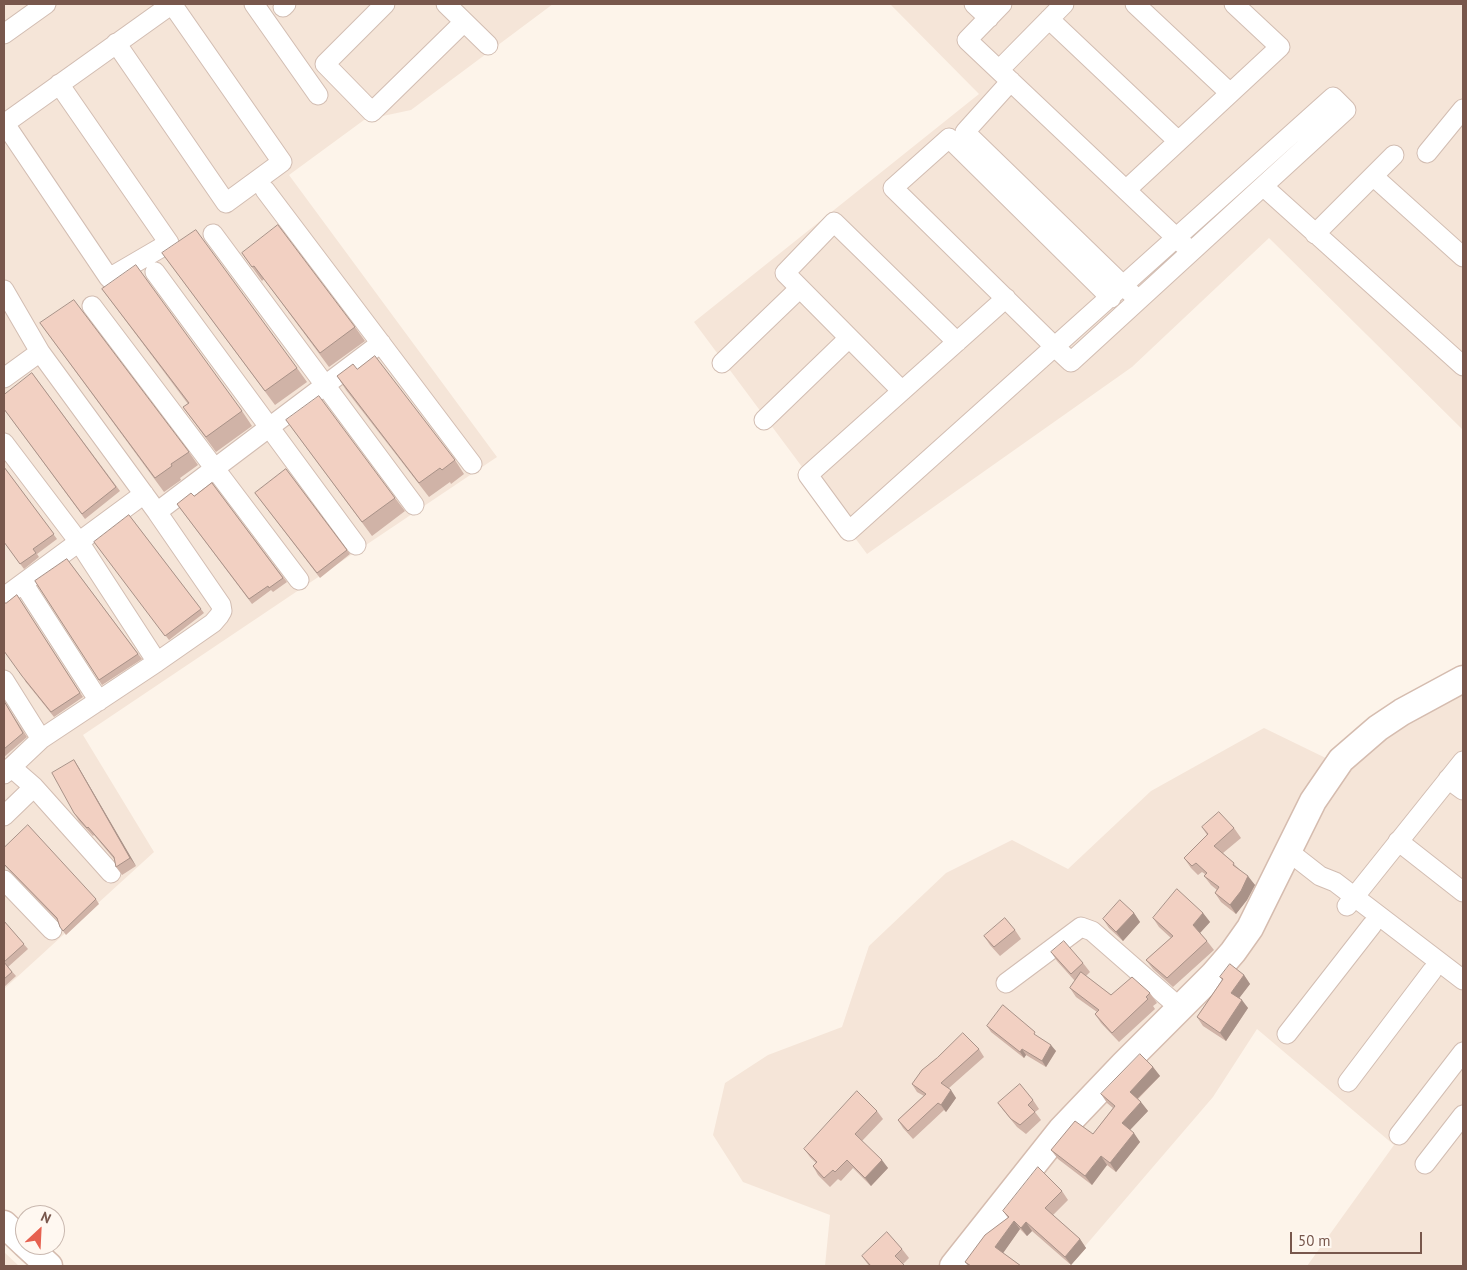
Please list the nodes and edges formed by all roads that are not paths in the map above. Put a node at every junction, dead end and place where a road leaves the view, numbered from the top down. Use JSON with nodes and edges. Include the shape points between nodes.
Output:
{"nodes":[{"id":1,"x":46,"y":4,"type":"edge"},
{"id":2,"x":172,"y":4,"type":"edge"},
{"id":3,"x":254,"y":4,"type":"edge"},
{"id":4,"x":385,"y":4,"type":"edge"},
{"id":5,"x":446,"y":4,"type":"edge"},
{"id":6,"x":974,"y":4,"type":"edge"},
{"id":7,"x":1002,"y":4,"type":"edge"},
{"id":8,"x":1064,"y":4,"type":"edge"},
{"id":9,"x":1135,"y":4,"type":"edge"},
{"id":10,"x":1234,"y":4,"type":"edge"},
{"id":11,"x":989,"y":18,"type":"junction"},
{"id":12,"x":1049,"y":19,"type":"junction"},
{"id":13,"x":464,"y":22,"type":"junction"},
{"id":14,"x":4,"y":34,"type":"edge"},
{"id":15,"x":116,"y":43,"type":"junction"},
{"id":16,"x":488,"y":45,"type":"dead end"},
{"id":17,"x":1005,"y":76,"type":"junction"},
{"id":18,"x":60,"y":84,"type":"junction"},
{"id":19,"x":1230,"y":94,"type":"junction"},
{"id":20,"x":318,"y":95,"type":"dead end"},
{"id":21,"x":1463,"y":109,"type":"edge"},
{"id":22,"x":4,"y":124,"type":"edge"},
{"id":23,"x":1178,"y":142,"type":"junction"},
{"id":24,"x":1427,"y":153,"type":"dead end"},
{"id":25,"x":1394,"y":155,"type":"dead end"},
{"id":26,"x":1373,"y":176,"type":"junction"},
{"id":27,"x":1264,"y":187,"type":"junction"},
{"id":28,"x":265,"y":190,"type":"dead end"},
{"id":29,"x":1126,"y":190,"type":"junction"},
{"id":30,"x":214,"y":234,"type":"dead end"},
{"id":31,"x":1316,"y":234,"type":"junction"},
{"id":32,"x":1176,"y":238,"type":"junction"},
{"id":33,"x":1191,"y":252,"type":"junction"},
{"id":34,"x":1463,"y":257,"type":"edge"},
{"id":35,"x":155,"y":272,"type":"dead end"},
{"id":36,"x":800,"y":288,"type":"junction"},
{"id":37,"x":4,"y":290,"type":"edge"},
{"id":38,"x":1118,"y":292,"type":"junction"},
{"id":39,"x":1006,"y":298,"type":"junction"},
{"id":40,"x":1138,"y":300,"type":"junction"},
{"id":41,"x":92,"y":306,"type":"dead end"},
{"id":42,"x":849,"y":338,"type":"junction"},
{"id":43,"x":957,"y":342,"type":"junction"},
{"id":44,"x":381,"y":343,"type":"junction"},
{"id":45,"x":1056,"y":348,"type":"junction"},
{"id":46,"x":40,"y":352,"type":"junction"},
{"id":47,"x":722,"y":363,"type":"dead end"},
{"id":48,"x":1463,"y":366,"type":"edge"},
{"id":49,"x":4,"y":378,"type":"edge"},
{"id":50,"x":325,"y":385,"type":"junction"},
{"id":51,"x":902,"y":392,"type":"junction"},
{"id":52,"x":764,"y":420,"type":"dead end"},
{"id":53,"x":270,"y":427,"type":"junction"},
{"id":54,"x":4,"y":442,"type":"edge"},
{"id":55,"x":472,"y":464,"type":"dead end"},
{"id":56,"x":215,"y":468,"type":"junction"},
{"id":57,"x":144,"y":494,"type":"junction"},
{"id":58,"x":414,"y":505,"type":"dead end"},
{"id":59,"x":157,"y":512,"type":"junction"},
{"id":60,"x":78,"y":542,"type":"junction"},
{"id":61,"x":356,"y":544,"type":"dead end"},
{"id":62,"x":299,"y":580,"type":"dead end"},
{"id":63,"x":10,"y":588,"type":"edge"},
{"id":64,"x":158,"y":662,"type":"junction"},
{"id":65,"x":1463,"y":679,"type":"edge"},
{"id":66,"x":4,"y":680,"type":"edge"},
{"id":67,"x":99,"y":701,"type":"junction"},
{"id":68,"x":41,"y":739,"type":"junction"},
{"id":69,"x":1463,"y":761,"type":"edge"},
{"id":70,"x":8,"y":771,"type":"edge"},
{"id":71,"x":1456,"y":785,"type":"edge"},
{"id":72,"x":34,"y":787,"type":"junction"},
{"id":73,"x":4,"y":816,"type":"edge"},
{"id":74,"x":1398,"y":841,"type":"junction"},
{"id":75,"x":1288,"y":851,"type":"junction"},
{"id":76,"x":111,"y":873,"type":"dead end"},
{"id":77,"x":4,"y":880,"type":"edge"},
{"id":78,"x":1463,"y":892,"type":"edge"},
{"id":79,"x":1351,"y":901,"type":"junction"},
{"id":80,"x":1372,"y":925,"type":"junction"},
{"id":81,"x":52,"y":930,"type":"dead end"},
{"id":82,"x":1432,"y":971,"type":"junction"},
{"id":83,"x":1463,"y":980,"type":"edge"},
{"id":84,"x":1006,"y":983,"type":"dead end"},
{"id":85,"x":1463,"y":995,"type":"edge"},
{"id":86,"x":1180,"y":1008,"type":"junction"},
{"id":87,"x":1287,"y":1034,"type":"dead end"},
{"id":88,"x":1463,"y":1052,"type":"edge"},
{"id":89,"x":1348,"y":1082,"type":"dead end"},
{"id":90,"x":1463,"y":1115,"type":"edge"},
{"id":91,"x":1399,"y":1135,"type":"dead end"},
{"id":92,"x":1425,"y":1164,"type":"dead end"},
{"id":93,"x":4,"y":1224,"type":"edge"},
{"id":94,"x":15,"y":1234,"type":"edge"},
{"id":95,"x":37,"y":1255,"type":"edge"},
{"id":96,"x":49,"y":1266,"type":"edge"},
{"id":97,"x":953,"y":1266,"type":"edge"}],
"edges":[{"from":1,"to":14,"type":"street"},
{"from":2,"to":15,"type":"street"},
{"from":2,"to":15,"type":"street","via":[[282,162],[226,203]]},
{"from":3,"to":20,"type":"street"},
{"from":4,"to":13,"type":"street","via":[[325,64],[372,112]]},
{"from":5,"to":13,"type":"street"},
{"from":6,"to":11,"type":"street"},
{"from":7,"to":11,"type":"street"},
{"from":8,"to":12,"type":"street"},
{"from":9,"to":19,"type":"street"},
{"from":10,"to":19,"type":"street","via":[[1280,47]]},
{"from":11,"to":17,"type":"street","via":[[968,40]]},
{"from":12,"to":17,"type":"street"},
{"from":12,"to":23,"type":"street"},
{"from":13,"to":16,"type":"street"},
{"from":15,"to":18,"type":"street"},
{"from":17,"to":29,"type":"street"},
{"from":17,"to":38,"type":"street","via":[[965,132]]},
{"from":18,"to":22,"type":"street"},
{"from":18,"to":22,"type":"street","via":[[169,243],[109,278]]},
{"from":19,"to":23,"type":"street"},
{"from":21,"to":24,"type":"street"},
{"from":23,"to":29,"type":"street"},
{"from":25,"to":26,"type":"street"},
{"from":26,"to":31,"type":"street"},
{"from":26,"to":34,"type":"street"},
{"from":27,"to":31,"type":"street"},
{"from":27,"to":32,"type":"street","via":[[1346,110],[1333,97]]},
{"from":27,"to":33,"type":"street"},
{"from":28,"to":44,"type":"street"},
{"from":29,"to":32,"type":"street"},
{"from":30,"to":50,"type":"street"},
{"from":31,"to":48,"type":"street"},
{"from":32,"to":33,"type":"street"},
{"from":32,"to":38,"type":"street"},
{"from":33,"to":40,"type":"street"},
{"from":35,"to":53,"type":"street"},
{"from":36,"to":42,"type":"street"},
{"from":36,"to":43,"type":"street","via":[[785,273],[834,222]]},
{"from":36,"to":47,"type":"street"},
{"from":37,"to":46,"type":"street"},
{"from":38,"to":39,"type":"street","via":[[950,138],[893,188]]},
{"from":38,"to":40,"type":"street"},
{"from":38,"to":45,"type":"street"},
{"from":39,"to":43,"type":"street"},
{"from":39,"to":45,"type":"street"},
{"from":40,"to":45,"type":"street","via":[[1071,362]]},
{"from":41,"to":56,"type":"street"},
{"from":42,"to":51,"type":"street"},
{"from":42,"to":52,"type":"street"},
{"from":43,"to":51,"type":"street"},
{"from":44,"to":50,"type":"street"},
{"from":44,"to":55,"type":"street"},
{"from":45,"to":51,"type":"street","via":[[849,531],[808,475]]},
{"from":46,"to":49,"type":"street"},
{"from":46,"to":57,"type":"street"},
{"from":50,"to":53,"type":"street"},
{"from":50,"to":58,"type":"street"},
{"from":53,"to":56,"type":"street"},
{"from":53,"to":61,"type":"street"},
{"from":54,"to":60,"type":"street"},
{"from":56,"to":59,"type":"street"},
{"from":56,"to":62,"type":"street"},
{"from":57,"to":59,"type":"street"},
{"from":57,"to":60,"type":"street"},
{"from":59,"to":64,"type":"street","via":[[222,611],[213,623]]},
{"from":60,"to":63,"type":"street"},
{"from":60,"to":64,"type":"street"},
{"from":63,"to":67,"type":"street"},
{"from":64,"to":67,"type":"street"},
{"from":65,"to":75,"type":"street","via":[[1402,712],[1341,760],[1313,801]]},
{"from":66,"to":68,"type":"street"},
{"from":67,"to":68,"type":"street"},
{"from":68,"to":70,"type":"street"},
{"from":69,"to":71,"type":"street"},
{"from":70,"to":72,"type":"street"},
{"from":71,"to":74,"type":"street"},
{"from":72,"to":73,"type":"street"},
{"from":72,"to":76,"type":"street"},
{"from":74,"to":78,"type":"street"},
{"from":74,"to":79,"type":"street"},
{"from":75,"to":79,"type":"street","via":[[1320,876],[1328,890]]},
{"from":75,"to":86,"type":"street","via":[[1250,928],[1234,952]]},
{"from":77,"to":81,"type":"street"},
{"from":79,"to":80,"type":"street"},
{"from":79,"to":83,"type":"street"},
{"from":80,"to":82,"type":"street"},
{"from":80,"to":87,"type":"street"},
{"from":82,"to":85,"type":"street"},
{"from":82,"to":89,"type":"street"},
{"from":84,"to":86,"type":"street","via":[[1081,927],[1092,931]]},
{"from":86,"to":97,"type":"street","via":[[1061,1130]]},
{"from":88,"to":91,"type":"street"},
{"from":90,"to":92,"type":"street"},
{"from":93,"to":94,"type":"street"},
{"from":95,"to":96,"type":"street"}]}
